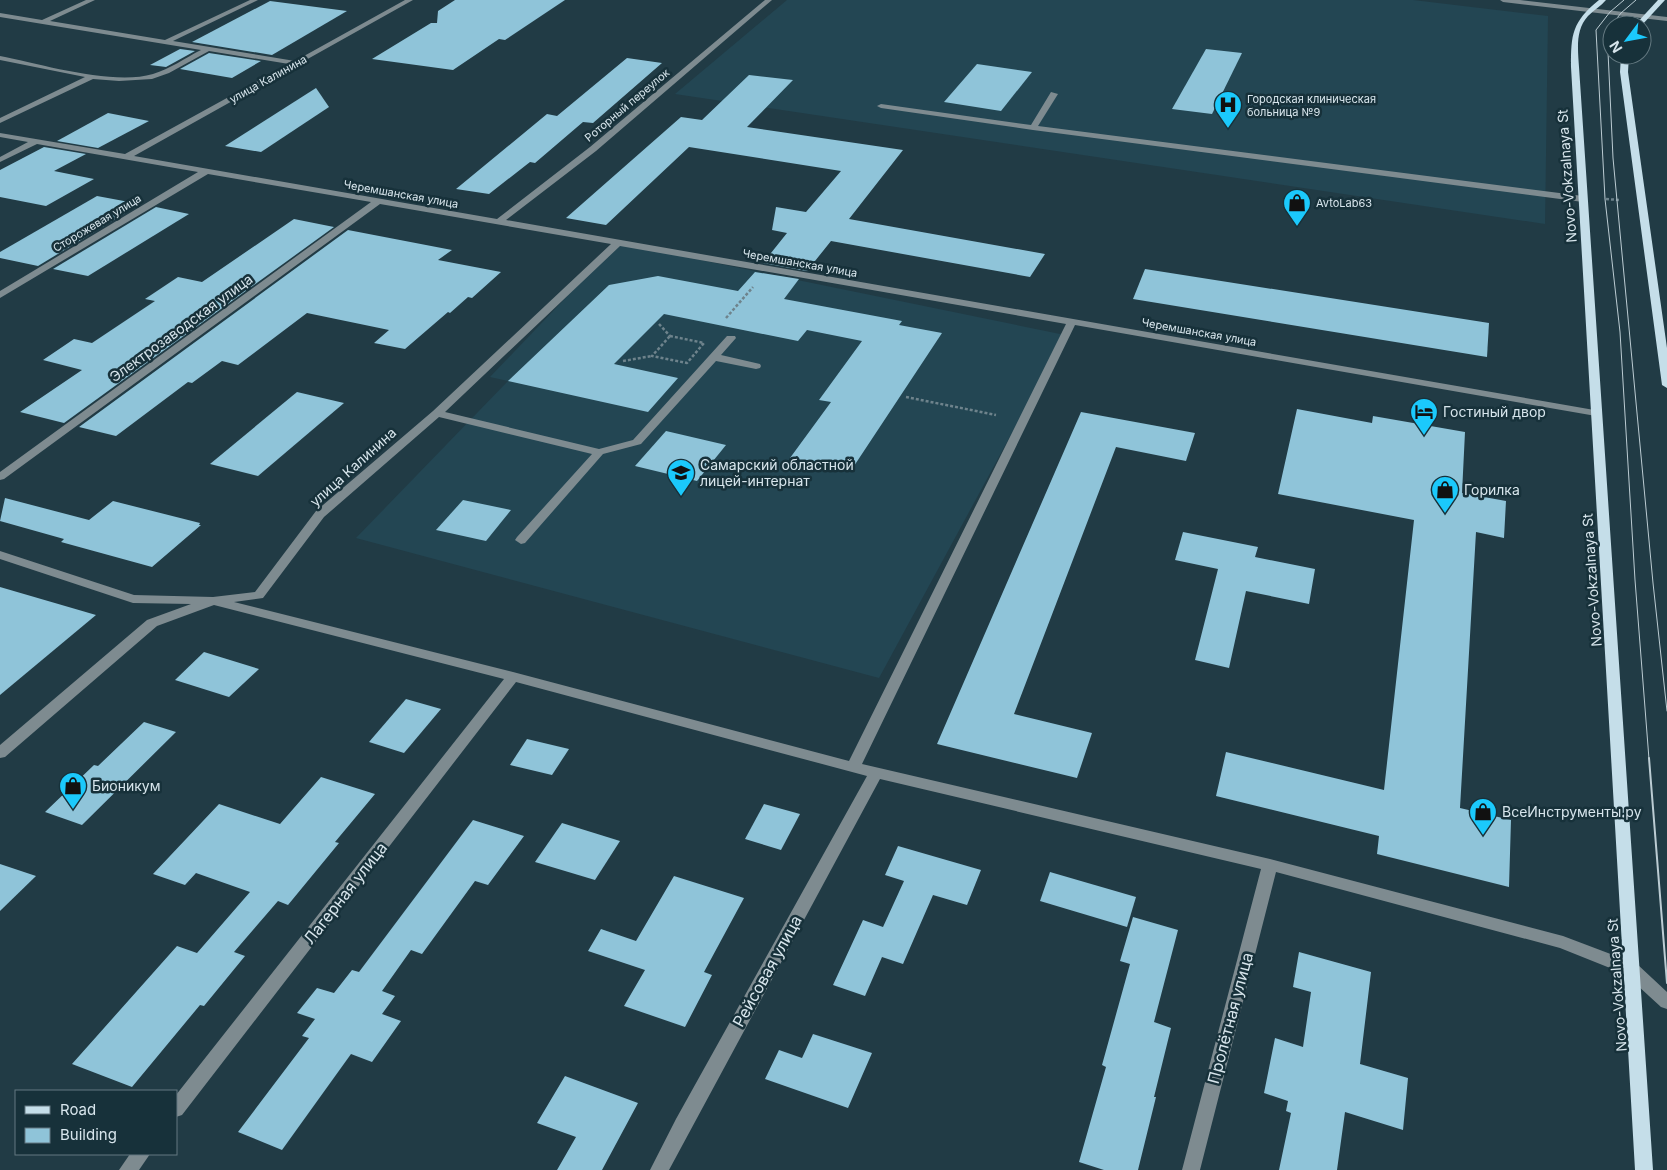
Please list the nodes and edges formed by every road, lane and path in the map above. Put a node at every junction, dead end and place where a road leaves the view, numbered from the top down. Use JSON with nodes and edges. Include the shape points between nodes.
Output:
{"nodes":[{"id":1,"x":92,"y":0,"type":"edge"},
{"id":2,"x":255,"y":0,"type":"edge"},
{"id":3,"x":410,"y":0,"type":"edge"},
{"id":4,"x":769,"y":0,"type":"edge"},
{"id":5,"x":1503,"y":0,"type":"edge"},
{"id":6,"x":1603,"y":0,"type":"edge"},
{"id":7,"x":1662,"y":0,"type":"edge"},
{"id":8,"x":1590,"y":10,"type":"junction"},
{"id":9,"x":0,"y":15,"type":"edge"},
{"id":10,"x":1636,"y":15,"type":"edge"},
{"id":11,"x":1646,"y":15,"type":"edge"},
{"id":12,"x":1652,"y":17,"type":"edge"},
{"id":13,"x":1667,"y":18,"type":"edge"},
{"id":14,"x":42,"y":22,"type":"junction"},
{"id":15,"x":165,"y":42,"type":"junction"},
{"id":16,"x":208,"y":49,"type":"junction"},
{"id":17,"x":0,"y":58,"type":"edge"},
{"id":18,"x":296,"y":63,"type":"junction"},
{"id":19,"x":1624,"y":65,"type":"edge"},
{"id":20,"x":93,"y":76,"type":"junction"},
{"id":21,"x":1054,"y":94,"type":"dead end"},
{"id":22,"x":881,"y":106,"type":"dead end"},
{"id":23,"x":0,"y":121,"type":"edge"},
{"id":24,"x":1033,"y":128,"type":"junction"},
{"id":25,"x":0,"y":135,"type":"edge"},
{"id":26,"x":35,"y":142,"type":"junction"},
{"id":27,"x":126,"y":157,"type":"junction"},
{"id":28,"x":0,"y":160,"type":"edge"},
{"id":29,"x":206,"y":171,"type":"junction"},
{"id":30,"x":1583,"y":197,"type":"junction"},
{"id":31,"x":378,"y":201,"type":"junction"},
{"id":32,"x":1642,"y":202,"type":"junction"},
{"id":33,"x":497,"y":222,"type":"junction"},
{"id":34,"x":618,"y":243,"type":"junction"},
{"id":35,"x":753,"y":287,"type":"dead end"},
{"id":36,"x":0,"y":295,"type":"edge"},
{"id":37,"x":1072,"y":321,"type":"junction"},
{"id":38,"x":722,"y":322,"type":"dead end"},
{"id":39,"x":659,"y":324,"type":"dead end"},
{"id":40,"x":670,"y":336,"type":"junction"},
{"id":41,"x":731,"y":338,"type":"dead end"},
{"id":42,"x":652,"y":356,"type":"junction"},
{"id":43,"x":714,"y":357,"type":"junction"},
{"id":44,"x":623,"y":361,"type":"dead end"},
{"id":45,"x":756,"y":366,"type":"dead end"},
{"id":46,"x":1667,"y":385,"type":"edge"},
{"id":47,"x":906,"y":397,"type":"dead end"},
{"id":48,"x":437,"y":413,"type":"junction"},
{"id":49,"x":1596,"y":413,"type":"junction"},
{"id":50,"x":996,"y":415,"type":"dead end"},
{"id":51,"x":599,"y":452,"type":"junction"},
{"id":52,"x":0,"y":477,"type":"edge"},
{"id":53,"x":521,"y":540,"type":"dead end"},
{"id":54,"x":0,"y":555,"type":"edge"},
{"id":55,"x":213,"y":601,"type":"junction"},
{"id":56,"x":513,"y":677,"type":"junction"},
{"id":57,"x":0,"y":753,"type":"edge"},
{"id":58,"x":853,"y":767,"type":"junction"},
{"id":59,"x":876,"y":773,"type":"junction"},
{"id":60,"x":1270,"y":865,"type":"junction"},
{"id":61,"x":1631,"y":969,"type":"junction"},
{"id":62,"x":1667,"y":1002,"type":"edge"},
{"id":63,"x":178,"y":1106,"type":"edge"},
{"id":64,"x":140,"y":1155,"type":"edge"},
{"id":65,"x":128,"y":1170,"type":"edge"},
{"id":66,"x":659,"y":1170,"type":"edge"},
{"id":67,"x":1191,"y":1170,"type":"edge"},
{"id":68,"x":1644,"y":1170,"type":"edge"}],
"edges":[{"from":1,"to":14,"type":"street"},
{"from":2,"to":15,"type":"street"},
{"from":3,"to":18,"type":"street","name":"улица Калинина"},
{"from":4,"to":33,"type":"street","name":"Роторный переулок","via":[[593,149]]},
{"from":5,"to":8,"type":"street"},
{"from":6,"to":8,"type":"main road","name":"Novo-Vokzalnaya St"},
{"from":7,"to":11,"type":"main road"},
{"from":8,"to":10,"type":"street"},
{"from":8,"to":30,"type":"main road","name":"Novo-Vokzalnaya St","via":[[1576,27],[1574,39]]},
{"from":9,"to":14,"type":"street"},
{"from":12,"to":13,"type":"street"},
{"from":14,"to":15,"type":"street"},
{"from":15,"to":16,"type":"street"},
{"from":16,"to":18,"type":"street"},
{"from":16,"to":20,"type":"street","via":[[153,77],[122,79]]},
{"from":17,"to":20,"type":"street"},
{"from":18,"to":27,"type":"street","name":"улица Калинина"},
{"from":19,"to":32,"type":"main road"},
{"from":20,"to":23,"type":"street"},
{"from":21,"to":24,"type":"street"},
{"from":22,"to":24,"type":"street"},
{"from":24,"to":30,"type":"street"},
{"from":25,"to":26,"type":"street","name":"Черемшанская улица"},
{"from":26,"to":27,"type":"street","name":"Черемшанская улица"},
{"from":26,"to":28,"type":"street"},
{"from":27,"to":29,"type":"street","name":"Черемшанская улица"},
{"from":29,"to":31,"type":"street","name":"Черемшанская улица"},
{"from":29,"to":36,"type":"street","name":"Сторожевая улица"},
{"from":30,"to":32,"type":"path"},
{"from":30,"to":49,"type":"main road","name":"Novo-Vokzalnaya St"},
{"from":31,"to":33,"type":"street","name":"Черемшанская улица"},
{"from":31,"to":52,"type":"street","name":"Электрозаводская улица"},
{"from":32,"to":46,"type":"main road"},
{"from":33,"to":34,"type":"street","name":"Черемшанская улица"},
{"from":34,"to":37,"type":"street","name":"Черемшанская улица"},
{"from":34,"to":48,"type":"street","name":"улица Калинина"},
{"from":35,"to":38,"type":"path"},
{"from":37,"to":49,"type":"street","name":"Черемшанская улица"},
{"from":37,"to":58,"type":"street"},
{"from":39,"to":40,"type":"path"},
{"from":40,"to":42,"type":"path"},
{"from":40,"to":42,"type":"path","via":[[704,343],[687,363]]},
{"from":41,"to":43,"type":"street"},
{"from":42,"to":44,"type":"path"},
{"from":43,"to":45,"type":"street"},
{"from":43,"to":51,"type":"street","via":[[637,442]]},
{"from":47,"to":50,"type":"path"},
{"from":48,"to":51,"type":"street"},
{"from":48,"to":55,"type":"street","name":"улица Калинина","via":[[320,514],[259,595]]},
{"from":49,"to":61,"type":"main road","name":"Novo-Vokzalnaya St"},
{"from":51,"to":53,"type":"street"},
{"from":54,"to":55,"type":"street","via":[[133,599]]},
{"from":55,"to":56,"type":"street"},
{"from":55,"to":57,"type":"street","name":"улица Калинина","via":[[152,623]]},
{"from":56,"to":58,"type":"street"},
{"from":56,"to":63,"type":"street","name":"Лагерная улица"},
{"from":58,"to":59,"type":"street"},
{"from":59,"to":60,"type":"street"},
{"from":59,"to":66,"type":"street","name":"Рейсовая улица"},
{"from":60,"to":61,"type":"street","via":[[1563,942]]},
{"from":60,"to":67,"type":"street","name":"Пролётная улица"},
{"from":61,"to":62,"type":"street"},
{"from":61,"to":68,"type":"main road","name":"Novo-Vokzalnaya St"},
{"from":64,"to":65,"type":"street"}]}
